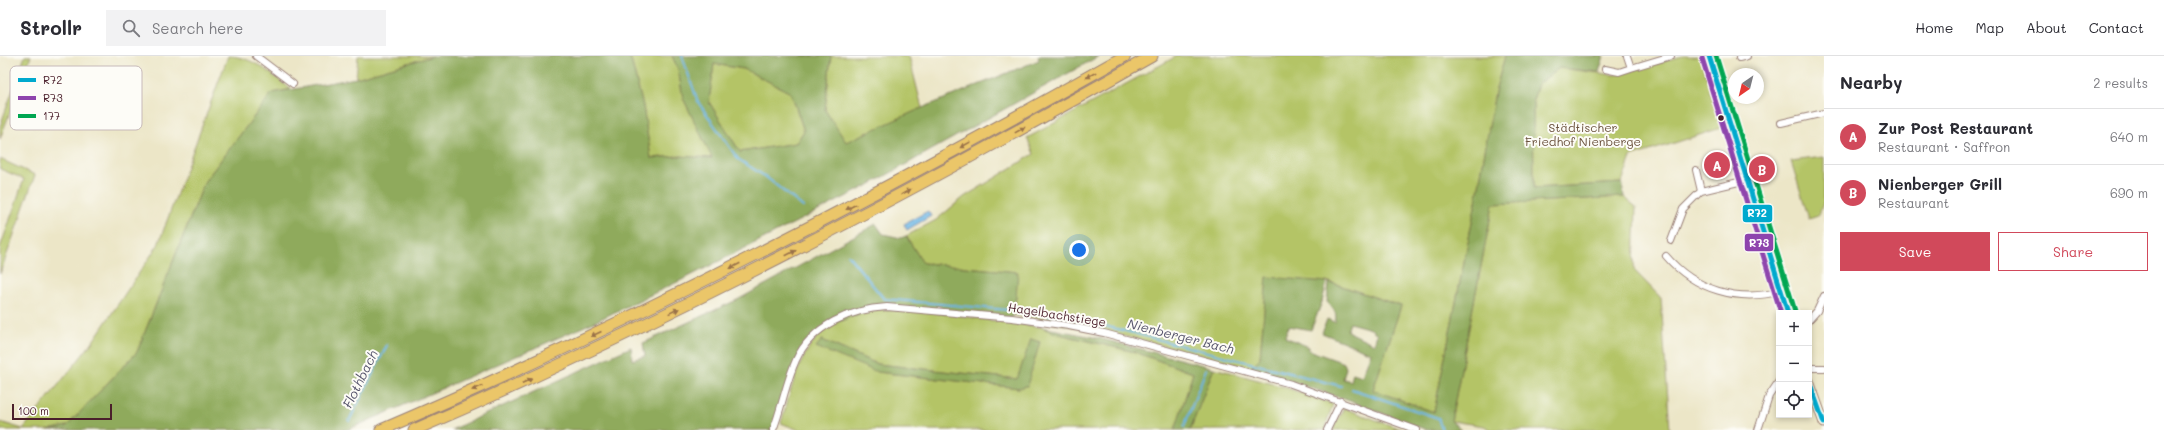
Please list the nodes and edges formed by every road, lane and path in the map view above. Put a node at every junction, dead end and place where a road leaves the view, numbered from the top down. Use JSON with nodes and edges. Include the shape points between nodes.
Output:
{"nodes":[{"id":1,"x":256,"y":56,"type":"edge"},
{"id":2,"x":1125,"y":56,"type":"edge"},
{"id":3,"x":1152,"y":56,"type":"edge"},
{"id":4,"x":1627,"y":56,"type":"edge"},
{"id":5,"x":1671,"y":56,"type":"edge"},
{"id":6,"x":1709,"y":56,"type":"edge"},
{"id":7,"x":1747,"y":56,"type":"edge"},
{"id":8,"x":1739,"y":58,"type":"dead end"},
{"id":9,"x":1630,"y":68,"type":"junction"},
{"id":10,"x":1605,"y":69,"type":"dead end"},
{"id":11,"x":293,"y":84,"type":"dead end"},
{"id":12,"x":1824,"y":113,"type":"edge"},
{"id":13,"x":1781,"y":123,"type":"dead end"},
{"id":14,"x":1696,"y":170,"type":"dead end"},
{"id":15,"x":1747,"y":180,"type":"junction"},
{"id":16,"x":1701,"y":190,"type":"junction"},
{"id":17,"x":1671,"y":241,"type":"dead end"},
{"id":18,"x":1666,"y":256,"type":"dead end"},
{"id":19,"x":1781,"y":291,"type":"junction"},
{"id":20,"x":1824,"y":298,"type":"edge"},
{"id":21,"x":1787,"y":310,"type":"edge"},
{"id":22,"x":1812,"y":317,"type":"edge"},
{"id":23,"x":1812,"y":368,"type":"edge"},
{"id":24,"x":1824,"y":368,"type":"edge"},
{"id":25,"x":1810,"y":382,"type":"edge"},
{"id":26,"x":1776,"y":386,"type":"edge"},
{"id":27,"x":1341,"y":401,"type":"junction"},
{"id":28,"x":1824,"y":423,"type":"edge"},
{"id":29,"x":381,"y":430,"type":"edge"},
{"id":30,"x":414,"y":430,"type":"edge"},
{"id":31,"x":773,"y":430,"type":"edge"},
{"id":32,"x":1328,"y":430,"type":"edge"},
{"id":33,"x":1417,"y":430,"type":"edge"},
{"id":34,"x":1758,"y":430,"type":"edge"}],
"edges":[{"from":1,"to":11,"type":"street"},
{"from":2,"to":29,"type":"highway","one_way":true,"via":[[848,209],[635,316]]},
{"from":30,"to":3,"type":"highway","one_way":true,"via":[[635,330],[748,274],[891,200]]},
{"from":4,"to":9,"type":"street"},
{"from":5,"to":9,"type":"street"},
{"from":6,"to":15,"type":"main road"},
{"from":7,"to":8,"type":"street"},
{"from":9,"to":10,"type":"street","via":[[1619,72]]},
{"from":12,"to":13,"type":"street"},
{"from":14,"to":16,"type":"street"},
{"from":15,"to":16,"type":"street"},
{"from":15,"to":19,"type":"main road"},
{"from":16,"to":17,"type":"street","via":[[1683,210]]},
{"from":18,"to":19,"type":"street","via":[[1687,277],[1717,292],[1745,297]]},
{"from":19,"to":21,"type":"main road"},
{"from":20,"to":22,"type":"street"},
{"from":23,"to":24,"type":"street"},
{"from":25,"to":28,"type":"main road"},
{"from":26,"to":34,"type":"street","via":[[1769,396]]},
{"from":27,"to":31,"type":"street","name":"Hagelbachstiege","via":[[1230,366],[1069,326],[997,317],[875,308],[836,320],[807,342],[793,367]]},
{"from":27,"to":32,"type":"street"},
{"from":27,"to":33,"type":"street","name":"Hagelbachstiege"}]}
